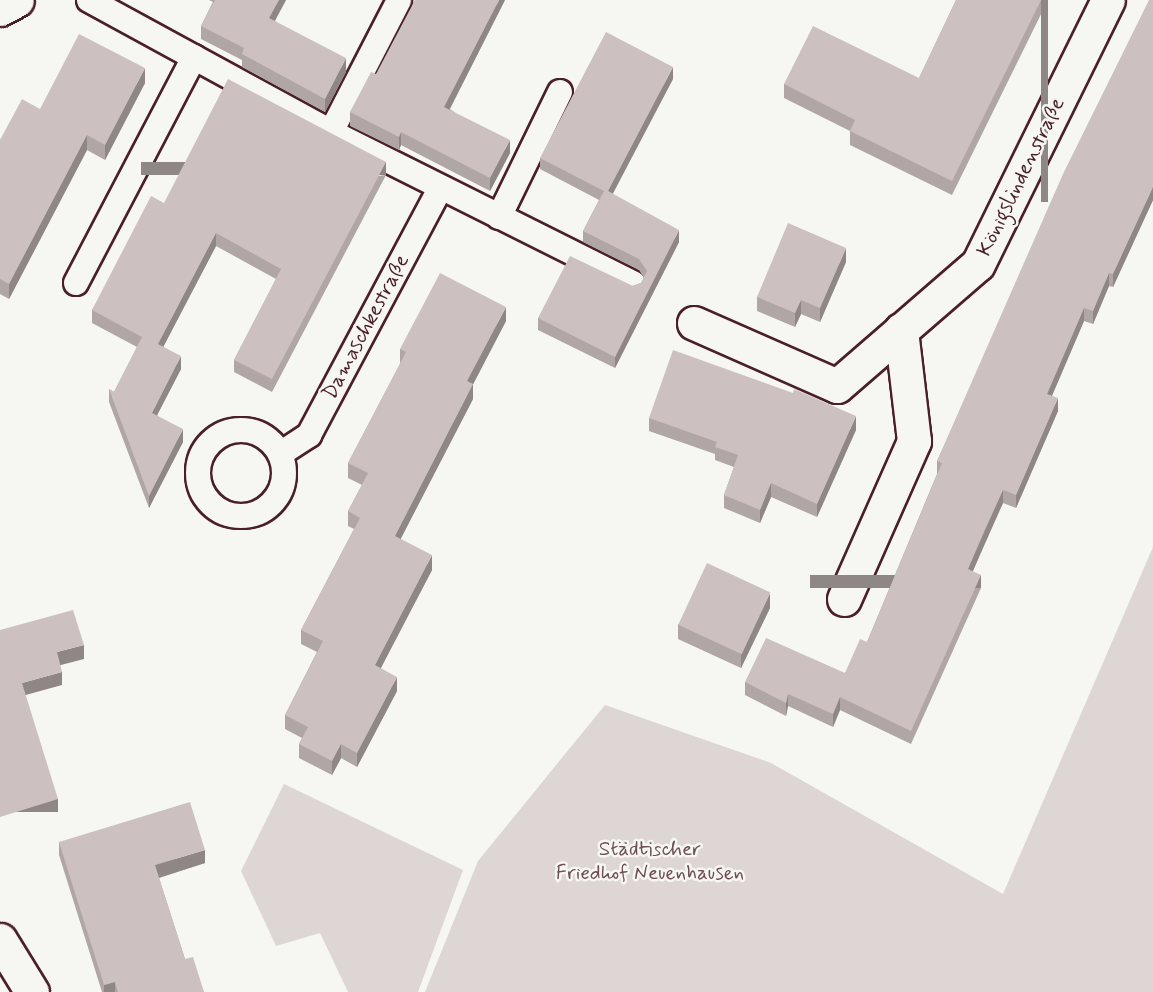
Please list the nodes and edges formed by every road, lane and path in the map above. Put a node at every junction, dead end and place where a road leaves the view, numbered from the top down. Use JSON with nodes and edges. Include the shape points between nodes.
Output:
{"nodes":[{"id":1,"x":17,"y":0,"type":"edge"},
{"id":2,"x":89,"y":0,"type":"edge"},
{"id":3,"x":399,"y":0,"type":"edge"},
{"id":4,"x":1108,"y":0,"type":"edge"},
{"id":5,"x":0,"y":9,"type":"edge"},
{"id":6,"x":194,"y":57,"type":"junction"},
{"id":7,"x":560,"y":92,"type":"dead end"},
{"id":8,"x":331,"y":132,"type":"junction"},
{"id":9,"x":440,"y":189,"type":"junction"},
{"id":10,"x":499,"y":217,"type":"junction"},
{"id":11,"x":76,"y":283,"type":"dead end"},
{"id":12,"x":633,"y":283,"type":"edge"},
{"id":13,"x":694,"y":323,"type":"dead end"},
{"id":14,"x":901,"y":330,"type":"junction"},
{"id":15,"x":280,"y":454,"type":"dead end"},
{"id":16,"x":844,"y":599,"type":"dead end"},
{"id":17,"x":0,"y":940,"type":"edge"},
{"id":18,"x":32,"y":992,"type":"edge"}],
"edges":[{"from":1,"to":5,"type":"street"},
{"from":2,"to":6,"type":"lane"},
{"from":3,"to":8,"type":"lane"},
{"from":4,"to":14,"type":"street","name":"Königslindenstraße","via":[[978,264]]},
{"from":6,"to":8,"type":"lane"},
{"from":6,"to":11,"type":"lane"},
{"from":7,"to":10,"type":"lane"},
{"from":8,"to":9,"type":"lane"},
{"from":9,"to":10,"type":"lane"},
{"from":9,"to":15,"type":"lane","name":"Damaschkestraße","via":[[309,435]]},
{"from":10,"to":12,"type":"lane"},
{"from":13,"to":14,"type":"street","name":"Königslindenstraße","via":[[837,386]]},
{"from":14,"to":16,"type":"street","via":[[914,441]]},
{"from":17,"to":18,"type":"street"}]}
